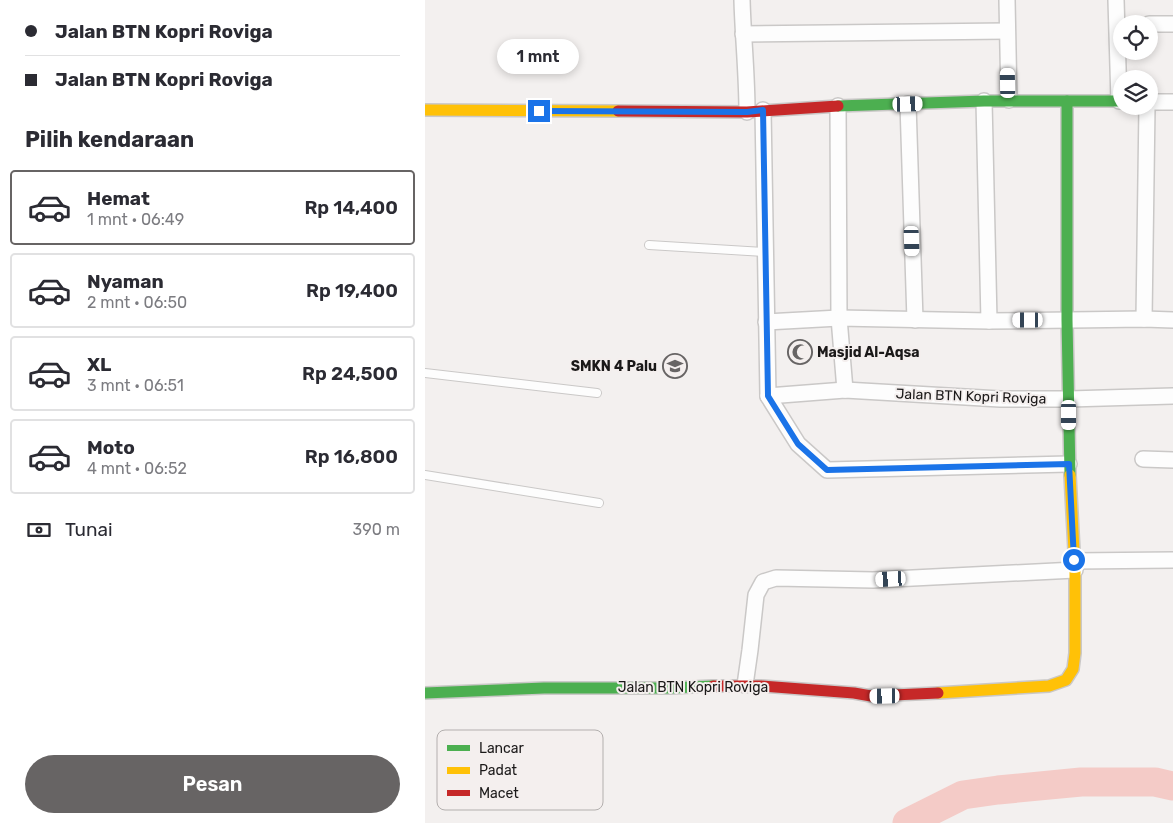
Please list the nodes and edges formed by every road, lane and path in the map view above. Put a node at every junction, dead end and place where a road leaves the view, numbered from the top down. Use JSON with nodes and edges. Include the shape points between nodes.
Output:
{"nodes":[{"id":1,"x":742,"y":0,"type":"edge"},
{"id":2,"x":1007,"y":0,"type":"edge"},
{"id":3,"x":1116,"y":0,"type":"edge"},
{"id":4,"x":1119,"y":15,"type":"edge"},
{"id":5,"x":1158,"y":24,"type":"edge"},
{"id":6,"x":1173,"y":24,"type":"edge"},
{"id":7,"x":1007,"y":31,"type":"junction"},
{"id":8,"x":743,"y":34,"type":"junction"},
{"id":9,"x":1009,"y":100,"type":"junction"},
{"id":10,"x":984,"y":101,"type":"junction"},
{"id":11,"x":1067,"y":101,"type":"junction"},
{"id":12,"x":1113,"y":101,"type":"edge"},
{"id":13,"x":1158,"y":102,"type":"edge"},
{"id":14,"x":1173,"y":102,"type":"edge"},
{"id":15,"x":908,"y":104,"type":"junction"},
{"id":16,"x":837,"y":106,"type":"junction"},
{"id":17,"x":425,"y":110,"type":"edge"},
{"id":18,"x":763,"y":110,"type":"junction"},
{"id":19,"x":747,"y":112,"type":"junction"},
{"id":20,"x":1147,"y":115,"type":"edge"},
{"id":21,"x":649,"y":245,"type":"dead end"},
{"id":22,"x":765,"y":252,"type":"junction"},
{"id":23,"x":839,"y":318,"type":"junction"},
{"id":24,"x":1144,"y":319,"type":"junction"},
{"id":25,"x":915,"y":320,"type":"junction"},
{"id":26,"x":1067,"y":320,"type":"junction"},
{"id":27,"x":1173,"y":320,"type":"edge"},
{"id":28,"x":989,"y":321,"type":"junction"},
{"id":29,"x":766,"y":322,"type":"junction"},
{"id":30,"x":425,"y":373,"type":"edge"},
{"id":31,"x":845,"y":390,"type":"junction"},
{"id":32,"x":597,"y":393,"type":"dead end"},
{"id":33,"x":768,"y":396,"type":"junction"},
{"id":34,"x":1173,"y":396,"type":"edge"},
{"id":35,"x":1069,"y":398,"type":"junction"},
{"id":36,"x":1143,"y":459,"type":"dead end"},
{"id":37,"x":1173,"y":460,"type":"edge"},
{"id":38,"x":1069,"y":464,"type":"junction"},
{"id":39,"x":425,"y":475,"type":"edge"},
{"id":40,"x":599,"y":502,"type":"dead end"},
{"id":41,"x":1173,"y":560,"type":"edge"},
{"id":42,"x":1075,"y":565,"type":"junction"},
{"id":43,"x":745,"y":685,"type":"junction"},
{"id":44,"x":425,"y":693,"type":"edge"}],
"edges":[{"from":1,"to":8,"type":"street"},
{"from":2,"to":7,"type":"street"},
{"from":3,"to":4,"type":"street"},
{"from":5,"to":6,"type":"street"},
{"from":7,"to":8,"type":"street"},
{"from":7,"to":9,"type":"street"},
{"from":8,"to":19,"type":"street"},
{"from":9,"to":10,"type":"street"},
{"from":9,"to":11,"type":"street"},
{"from":10,"to":15,"type":"street"},
{"from":10,"to":28,"type":"street"},
{"from":11,"to":12,"type":"street"},
{"from":11,"to":26,"type":"street","name":"Jalan BTN Kopri Roviga"},
{"from":13,"to":14,"type":"street"},
{"from":15,"to":16,"type":"street"},
{"from":15,"to":25,"type":"street"},
{"from":16,"to":18,"type":"street"},
{"from":16,"to":23,"type":"street"},
{"from":17,"to":19,"type":"street"},
{"from":18,"to":19,"type":"street"},
{"from":18,"to":22,"type":"street"},
{"from":20,"to":24,"type":"street"},
{"from":21,"to":22,"type":"lane"},
{"from":22,"to":29,"type":"street"},
{"from":23,"to":25,"type":"street"},
{"from":23,"to":29,"type":"street"},
{"from":23,"to":31,"type":"street"},
{"from":24,"to":26,"type":"street"},
{"from":24,"to":27,"type":"street"},
{"from":25,"to":28,"type":"street"},
{"from":26,"to":28,"type":"street"},
{"from":26,"to":35,"type":"street","name":"Jalan BTN Kopri Roviga"},
{"from":29,"to":33,"type":"street"},
{"from":30,"to":32,"type":"lane"},
{"from":31,"to":33,"type":"street","name":"Jalan BTN Kopri Roviga"},
{"from":31,"to":35,"type":"street","name":"Jalan BTN Kopri Roviga","via":[[1000,399]]},
{"from":33,"to":38,"type":"street","via":[[798,444],[827,470]]},
{"from":34,"to":35,"type":"street","name":"Jalan BTN Kopri Roviga"},
{"from":35,"to":38,"type":"street","name":"Jalan BTN Kopri Roviga"},
{"from":36,"to":37,"type":"street"},
{"from":38,"to":42,"type":"street","name":"Jalan BTN Kopri Roviga"},
{"from":39,"to":40,"type":"lane"},
{"from":41,"to":42,"type":"street"},
{"from":42,"to":43,"type":"street","via":[[873,580],[776,578],[763,582],[756,595]]},
{"from":42,"to":43,"type":"street","name":"Jalan BTN Kopri Roviga","via":[[1075,653],[1073,669],[1066,680],[1049,686],[871,696]]},
{"from":43,"to":44,"type":"street","name":"Jalan BTN Kopri Roviga"}]}
